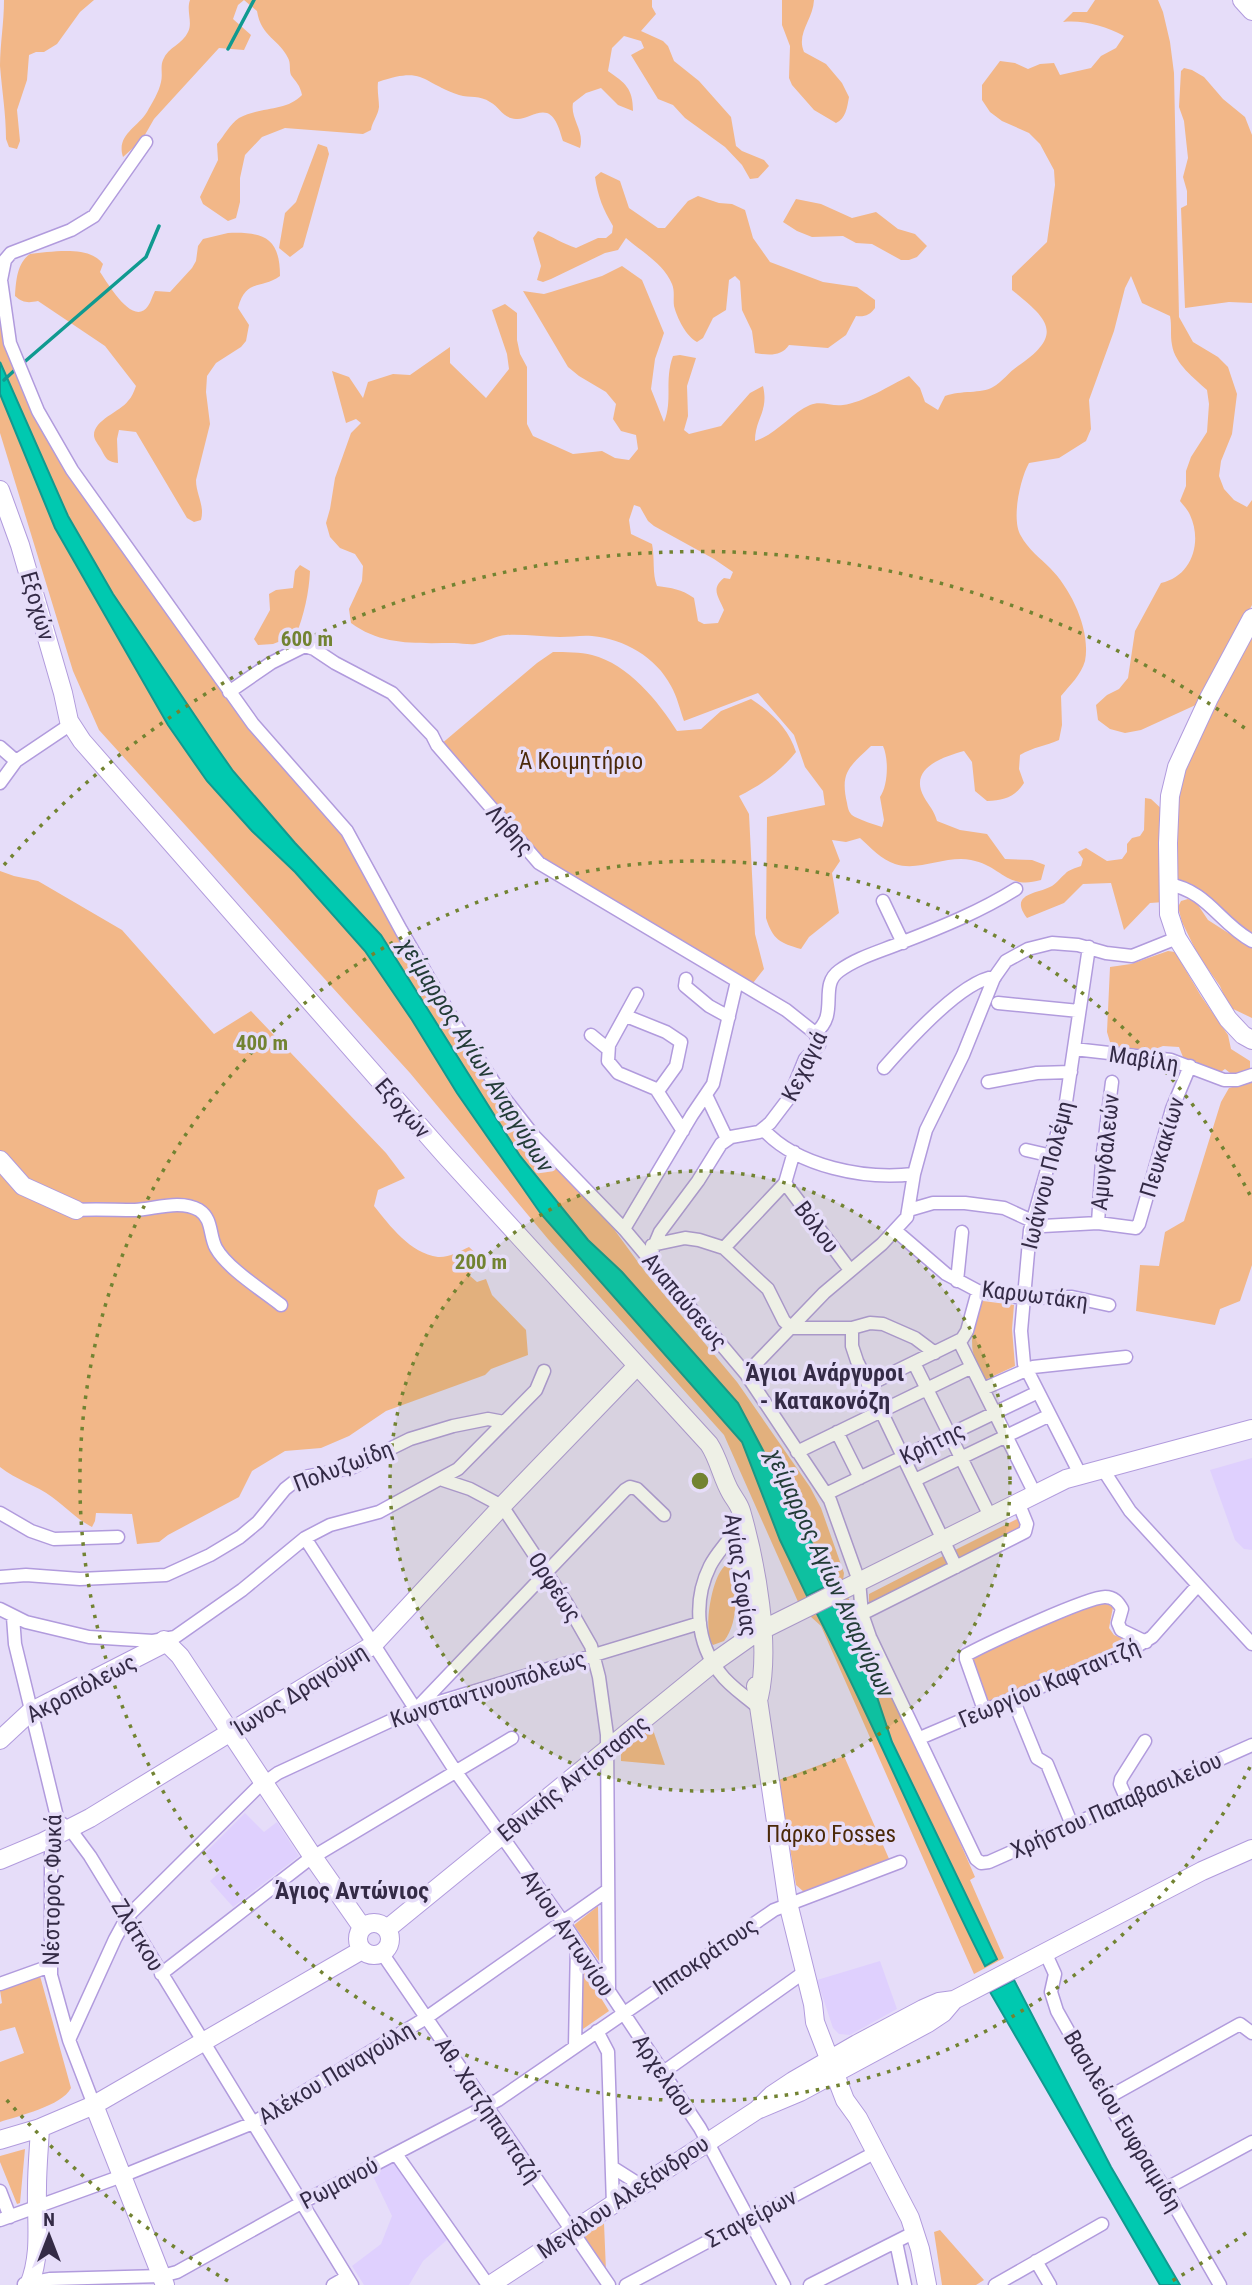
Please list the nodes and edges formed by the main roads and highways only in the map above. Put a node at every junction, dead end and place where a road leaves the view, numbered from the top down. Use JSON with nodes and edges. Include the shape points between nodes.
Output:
{"nodes":[{"id":1,"x":1242,"y":0,"type":"edge"},
{"id":2,"x":1252,"y":11,"type":"edge"},
{"id":3,"x":0,"y":490,"type":"edge"},
{"id":4,"x":1252,"y":618,"type":"edge"},
{"id":5,"x":1252,"y":1040,"type":"edge"},
{"id":6,"x":0,"y":1160,"type":"edge"},
{"id":7,"x":76,"y":1210,"type":"road end"},
{"id":8,"x":638,"y":1366,"type":"junction"},
{"id":9,"x":1252,"y":1429,"type":"edge"},
{"id":10,"x":731,"y":1493,"type":"junction"},
{"id":11,"x":756,"y":1580,"type":"junction"},
{"id":12,"x":794,"y":1613,"type":"junction"},
{"id":13,"x":755,"y":1634,"type":"junction"},
{"id":14,"x":231,"y":1733,"type":"junction"},
{"id":15,"x":0,"y":1740,"type":"edge"},
{"id":16,"x":1252,"y":1849,"type":"edge"},
{"id":17,"x":0,"y":1860,"type":"edge"},
{"id":18,"x":362,"y":1927,"type":"junction"},
{"id":19,"x":387,"y":1930,"type":"junction"},
{"id":20,"x":362,"y":1950,"type":"junction"},
{"id":21,"x":961,"y":1996,"type":"junction"},
{"id":22,"x":813,"y":2004,"type":"junction"},
{"id":23,"x":828,"y":2032,"type":"junction"},
{"id":24,"x":858,"y":2044,"type":"junction"},
{"id":25,"x":836,"y":2064,"type":"junction"},
{"id":26,"x":94,"y":2105,"type":"junction"},
{"id":27,"x":40,"y":2128,"type":"junction"},
{"id":28,"x":0,"y":2140,"type":"edge"},
{"id":29,"x":163,"y":2281,"type":"edge"},
{"id":30,"x":27,"y":2284,"type":"edge"},
{"id":31,"x":489,"y":2285,"type":"edge"},
{"id":32,"x":928,"y":2285,"type":"edge"}],
"edges":[{"from":1,"to":2,"type":"main road"},
{"from":3,"to":8,"type":"main road","name":"Εξοχών","via":[[71,724],[111,777],[291,982]]},
{"from":4,"to":5,"type":"main road","via":[[1177,767],[1169,804],[1168,884],[1169,914],[1177,938],[1233,1025]]},
{"from":6,"to":7,"type":"main road","via":[[23,1186]]},
{"from":8,"to":10,"type":"main road","name":"Εξοχών","via":[[707,1440]]},
{"from":8,"to":14,"type":"main road","name":"Ίωνος Δραγούμη","via":[[373,1645]]},
{"from":9,"to":12,"type":"main road","name":"Εθνικής Αντίστασης","via":[[1080,1474]]},
{"from":10,"to":11,"type":"main road","name":"Αγίας Σοφίας","via":[[742,1513]]},
{"from":10,"to":13,"type":"main road","name":"Αγίας Σοφίας"},
{"from":11,"to":12,"type":"main road","via":[[770,1606]]},
{"from":11,"to":13,"type":"main road","name":"Αγίας Σοφίας"},
{"from":12,"to":13,"type":"main road","name":"Εθνικής Αντίστασης"},
{"from":13,"to":19,"type":"main road","name":"Εθνικής Αντίστασης","via":[[713,1663]]},
{"from":13,"to":22,"type":"main road","name":"Αγίας Σοφίας","via":[[753,1678],[788,1903]]},
{"from":14,"to":15,"type":"main road","name":"Ακροπόλεως","via":[[165,1641],[30,1712]]},
{"from":14,"to":17,"type":"main road","name":"Ίωνος Δραγούμη"},
{"from":14,"to":18,"type":"main road"},
{"from":16,"to":21,"type":"main road"},
{"from":18,"to":19,"type":"main road","via":[[376,1922]]},
{"from":18,"to":20,"type":"main road","via":[[357,1936]]},
{"from":19,"to":20,"type":"main road","via":[[390,1942],[382,1953]]},
{"from":20,"to":26,"type":"main road"},
{"from":21,"to":24,"type":"main road","name":"Μεγάλου Αλεξάνδρου","via":[[923,2009]]},
{"from":21,"to":25,"type":"main road","name":"Μεγάλου Αλεξάνδρου","via":[[928,2023]]},
{"from":22,"to":23,"type":"main road","name":"Αγίας Σοφίας"},
{"from":22,"to":25,"type":"main road","name":"Αγίας Σοφίας","via":[[815,2022]]},
{"from":23,"to":24,"type":"main road","via":[[841,2042]]},
{"from":23,"to":25,"type":"main road","name":"Αγίας Σοφίας"},
{"from":24,"to":25,"type":"main road","name":"Μεγάλου Αλεξάνδρου"},
{"from":25,"to":31,"type":"main road","name":"Μεγάλου Αλεξάνδρου","via":[[707,2140]]},
{"from":25,"to":32,"type":"main road","name":"Αγίας Σοφίας","via":[[845,2101],[915,2232]]},
{"from":26,"to":27,"type":"main road"},
{"from":26,"to":29,"type":"main road"},
{"from":27,"to":28,"type":"main road"},
{"from":27,"to":30,"type":"main road","via":[[36,2262]]}]}
